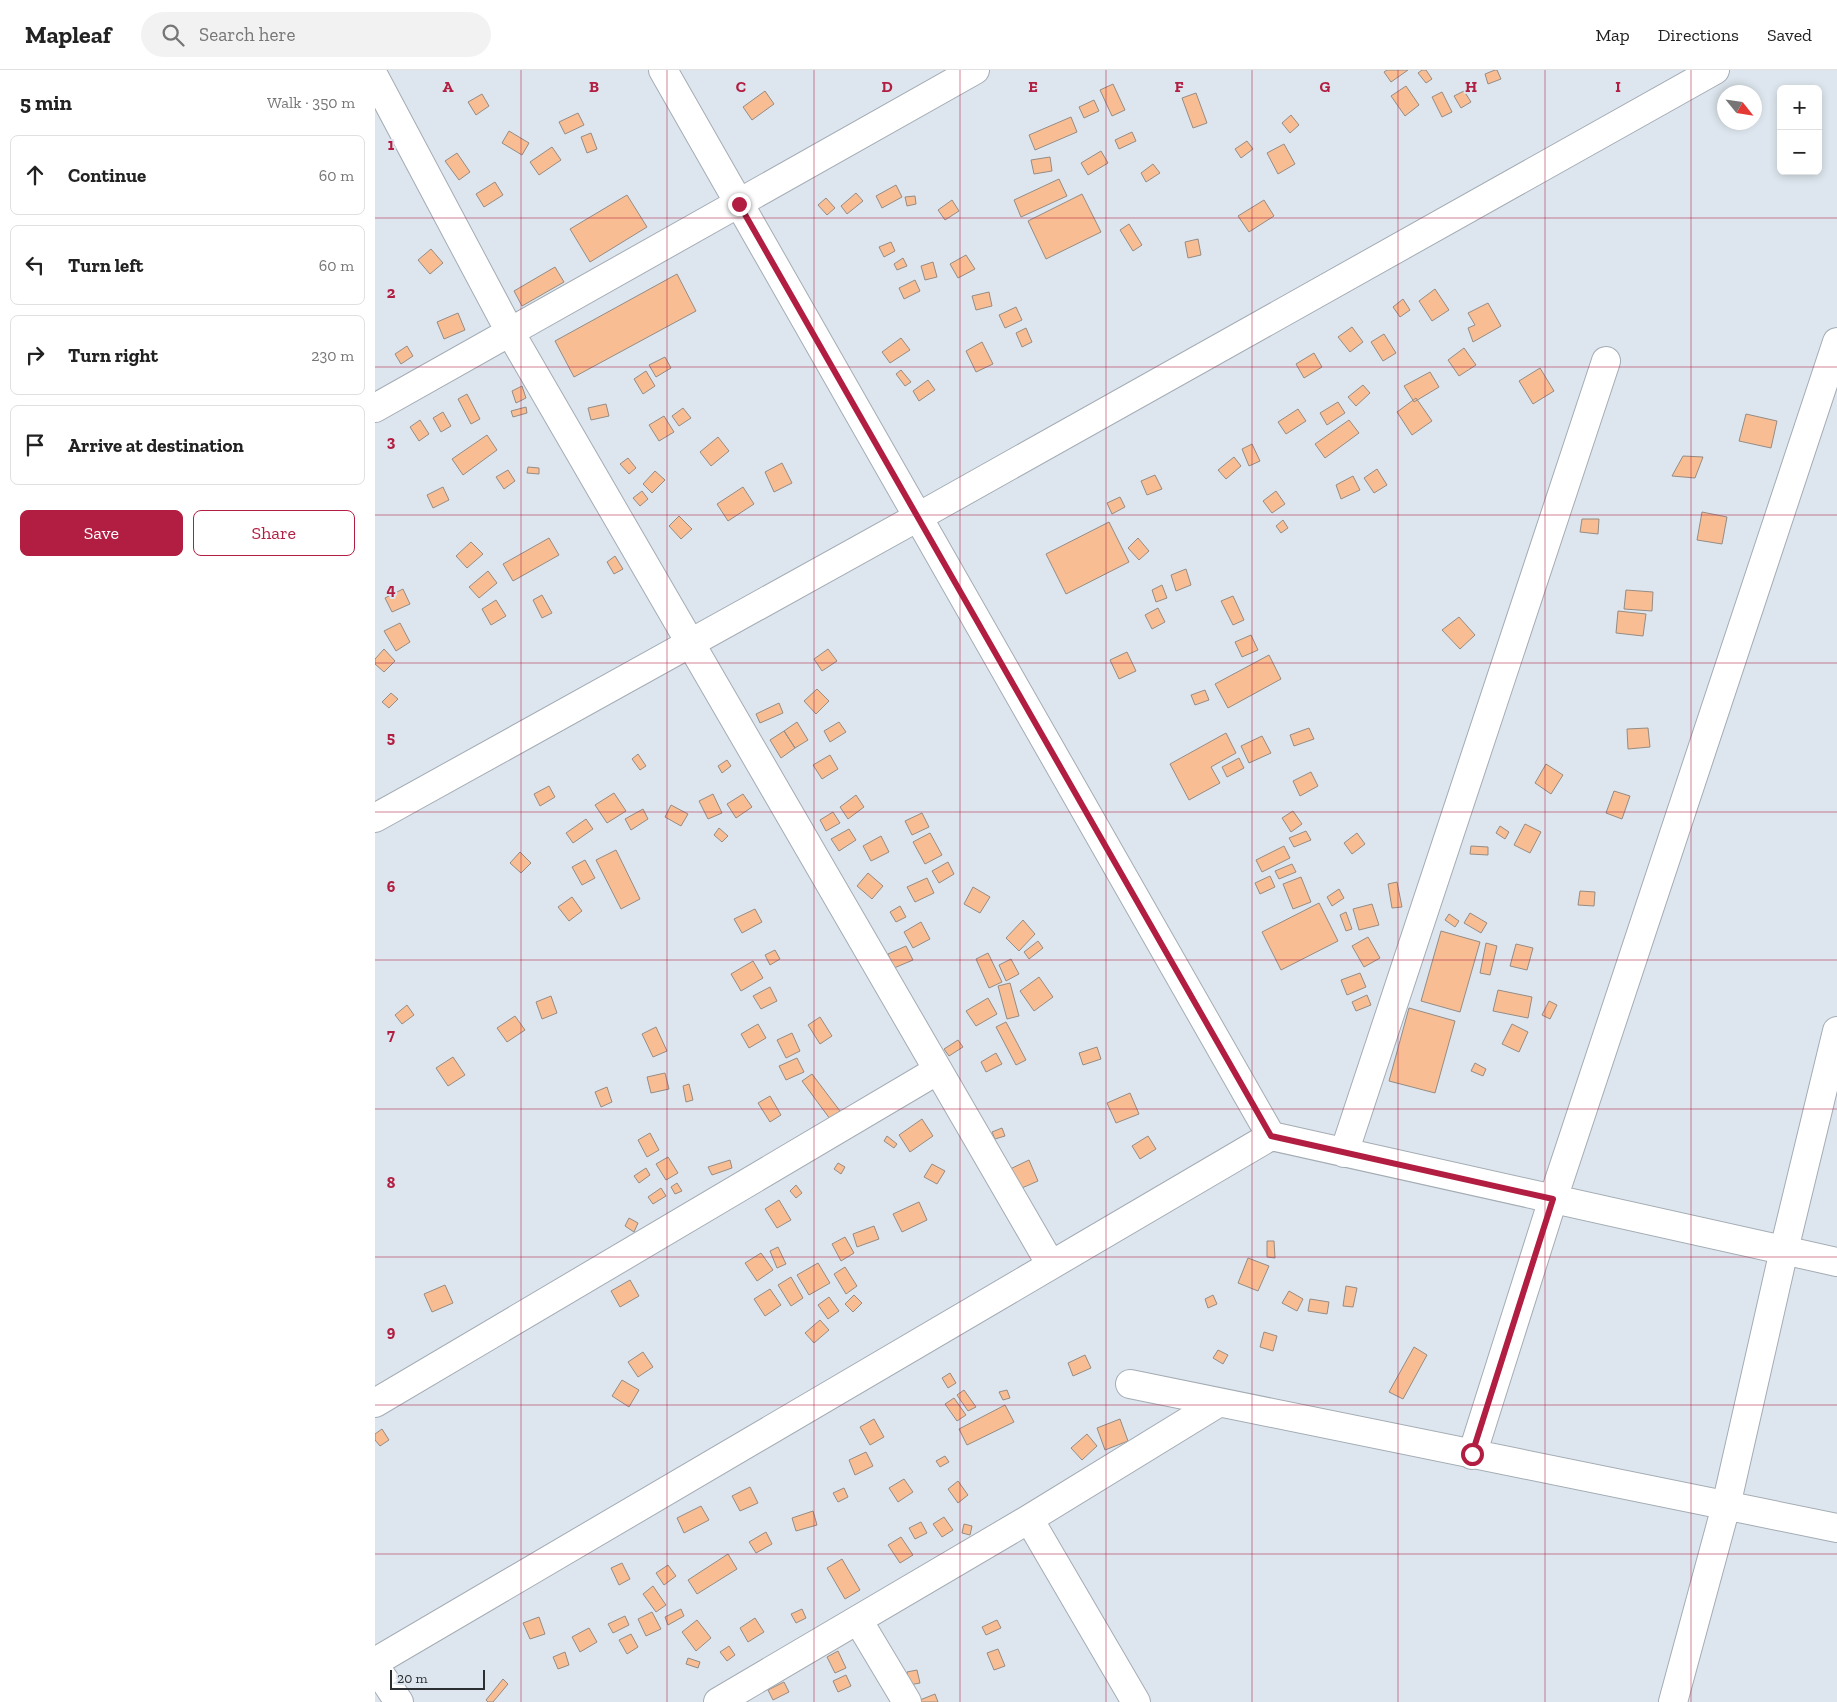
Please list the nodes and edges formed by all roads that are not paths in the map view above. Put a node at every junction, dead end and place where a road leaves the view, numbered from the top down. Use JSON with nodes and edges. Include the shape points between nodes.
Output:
{"nodes":[{"id":1,"x":663,"y":70,"type":"edge"},
{"id":2,"x":975,"y":70,"type":"edge"},
{"id":3,"x":1715,"y":70,"type":"edge"},
{"id":4,"x":375,"y":78,"type":"edge"},
{"id":5,"x":739,"y":204,"type":"junction"},
{"id":6,"x":510,"y":332,"type":"junction"},
{"id":7,"x":1837,"y":344,"type":"edge"},
{"id":8,"x":1606,"y":361,"type":"dead end"},
{"id":9,"x":375,"y":408,"type":"edge"},
{"id":10,"x":918,"y":517,"type":"junction"},
{"id":11,"x":691,"y":642,"type":"junction"},
{"id":12,"x":375,"y":818,"type":"edge"},
{"id":13,"x":1837,"y":1031,"type":"edge"},
{"id":14,"x":938,"y":1070,"type":"junction"},
{"id":15,"x":1271,"y":1136,"type":"junction"},
{"id":16,"x":1343,"y":1153,"type":"junction"},
{"id":17,"x":1553,"y":1199,"type":"junction"},
{"id":18,"x":1784,"y":1250,"type":"junction"},
{"id":19,"x":1837,"y":1262,"type":"edge"},
{"id":20,"x":1051,"y":1266,"type":"junction"},
{"id":21,"x":1130,"y":1384,"type":"dead end"},
{"id":22,"x":375,"y":1403,"type":"edge"},
{"id":23,"x":1218,"y":1403,"type":"junction"},
{"id":24,"x":1472,"y":1454,"type":"junction"},
{"id":25,"x":1726,"y":1506,"type":"junction"},
{"id":26,"x":1029,"y":1519,"type":"junction"},
{"id":27,"x":1837,"y":1528,"type":"edge"},
{"id":28,"x":858,"y":1620,"type":"junction"},
{"id":29,"x":375,"y":1662,"type":"edge"},
{"id":30,"x":375,"y":1666,"type":"edge"},
{"id":31,"x":399,"y":1702,"type":"edge"},
{"id":32,"x":718,"y":1702,"type":"edge"},
{"id":33,"x":907,"y":1702,"type":"edge"},
{"id":34,"x":1136,"y":1702,"type":"edge"},
{"id":35,"x":1673,"y":1702,"type":"edge"}],
"edges":[{"from":1,"to":5,"type":"street"},
{"from":2,"to":5,"type":"street"},
{"from":3,"to":10,"type":"street"},
{"from":4,"to":6,"type":"street"},
{"from":5,"to":6,"type":"street"},
{"from":5,"to":10,"type":"street"},
{"from":6,"to":9,"type":"street"},
{"from":6,"to":11,"type":"street"},
{"from":7,"to":17,"type":"street"},
{"from":8,"to":16,"type":"street"},
{"from":10,"to":11,"type":"street"},
{"from":10,"to":15,"type":"street"},
{"from":11,"to":12,"type":"street"},
{"from":11,"to":14,"type":"street"},
{"from":13,"to":18,"type":"street"},
{"from":14,"to":20,"type":"street"},
{"from":14,"to":22,"type":"street"},
{"from":15,"to":16,"type":"street"},
{"from":15,"to":20,"type":"street"},
{"from":16,"to":17,"type":"street"},
{"from":17,"to":18,"type":"street"},
{"from":17,"to":24,"type":"street"},
{"from":18,"to":19,"type":"street"},
{"from":18,"to":25,"type":"street"},
{"from":20,"to":29,"type":"street"},
{"from":21,"to":23,"type":"street"},
{"from":23,"to":24,"type":"street"},
{"from":23,"to":26,"type":"street"},
{"from":24,"to":25,"type":"street"},
{"from":25,"to":27,"type":"street"},
{"from":25,"to":35,"type":"street"},
{"from":26,"to":28,"type":"street"},
{"from":26,"to":34,"type":"street"},
{"from":28,"to":32,"type":"street"},
{"from":28,"to":33,"type":"street"},
{"from":30,"to":31,"type":"street"}]}
